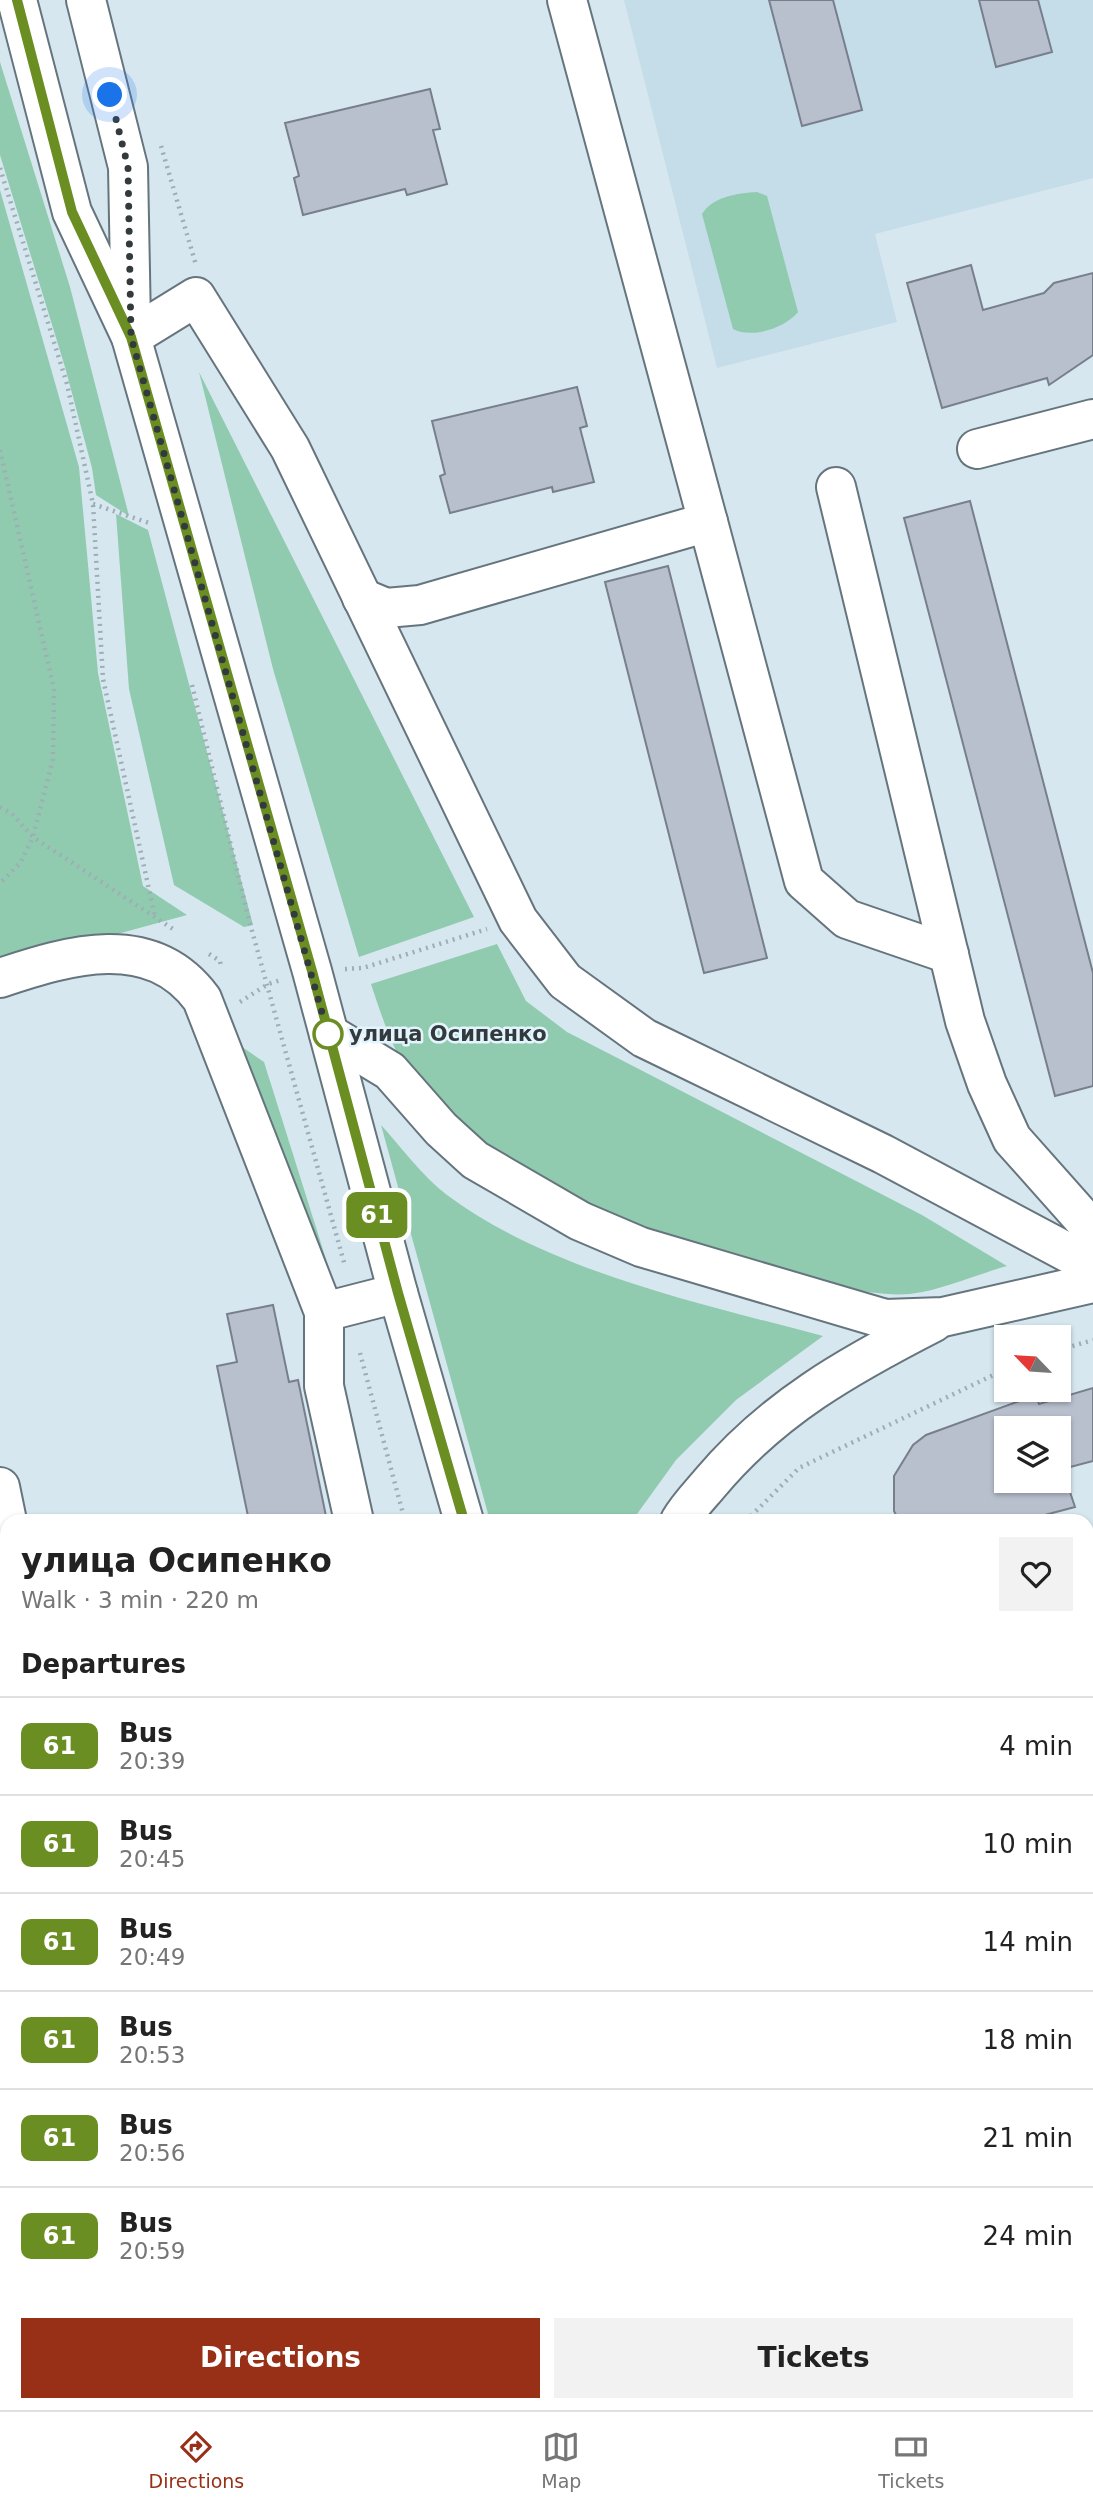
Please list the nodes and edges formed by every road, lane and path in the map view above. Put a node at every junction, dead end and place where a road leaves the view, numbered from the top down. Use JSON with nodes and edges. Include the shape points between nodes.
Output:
{"nodes":[{"id":1,"x":17,"y":0,"type":"edge"},
{"id":2,"x":86,"y":0,"type":"edge"},
{"id":3,"x":566,"y":0,"type":"edge"},
{"id":4,"x":160,"y":144,"type":"dead end"},
{"id":5,"x":0,"y":168,"type":"edge"},
{"id":6,"x":201,"y":273,"type":"dead end"},
{"id":7,"x":131,"y":337,"type":"junction"},
{"id":8,"x":1093,"y":419,"type":"edge"},
{"id":9,"x":978,"y":449,"type":"dead end"},
{"id":10,"x":0,"y":450,"type":"edge"},
{"id":11,"x":836,"y":487,"type":"dead end"},
{"id":12,"x":93,"y":504,"type":"junction"},
{"id":13,"x":708,"y":522,"type":"junction"},
{"id":14,"x":153,"y":525,"type":"dead end"},
{"id":15,"x":362,"y":598,"type":"junction"},
{"id":16,"x":191,"y":683,"type":"dead end"},
{"id":17,"x":0,"y":807,"type":"edge"},
{"id":18,"x":33,"y":837,"type":"junction"},
{"id":19,"x":0,"y":883,"type":"edge"},
{"id":20,"x":155,"y":917,"type":"junction"},
{"id":21,"x":484,"y":930,"type":"dead end"},
{"id":22,"x":187,"y":939,"type":"dead end"},
{"id":23,"x":198,"y":946,"type":"dead end"},
{"id":24,"x":949,"y":954,"type":"junction"},
{"id":25,"x":138,"y":957,"type":"junction"},
{"id":26,"x":220,"y":961,"type":"dead end"},
{"id":27,"x":363,"y":968,"type":"dead end"},
{"id":28,"x":0,"y":978,"type":"edge"},
{"id":29,"x":0,"y":993,"type":"edge"},
{"id":30,"x":328,"y":1034,"type":"junction"},
{"id":31,"x":1093,"y":1230,"type":"edge"},
{"id":32,"x":1093,"y":1266,"type":"edge"},
{"id":33,"x":1093,"y":1283,"type":"edge"},
{"id":34,"x":398,"y":1293,"type":"junction"},
{"id":35,"x":338,"y":1308,"type":"junction"},
{"id":36,"x":943,"y":1317,"type":"junction"},
{"id":37,"x":1093,"y":1340,"type":"edge"},
{"id":38,"x":1071,"y":1346,"type":"edge"},
{"id":39,"x":994,"y":1374,"type":"edge"},
{"id":40,"x":0,"y":1487,"type":"edge"},
{"id":41,"x":6,"y":1514,"type":"edge"},
{"id":42,"x":352,"y":1514,"type":"edge"},
{"id":43,"x":403,"y":1514,"type":"edge"},
{"id":44,"x":462,"y":1514,"type":"edge"},
{"id":45,"x":686,"y":1514,"type":"edge"},
{"id":46,"x":753,"y":1514,"type":"edge"}],
"edges":[{"from":1,"to":7,"type":"main road","via":[[72,212]]},
{"from":2,"to":7,"type":"main road","via":[[128,167]]},
{"from":3,"to":13,"type":"main road"},
{"from":4,"to":6,"type":"path","via":[[193,261]]},
{"from":5,"to":12,"type":"path","via":[[67,384]]},
{"from":7,"to":15,"type":"main road","via":[[196,297],[290,448]]},
{"from":7,"to":30,"type":"main road"},
{"from":8,"to":9,"type":"main road"},
{"from":10,"to":18,"type":"path","via":[[54,689],[53,759]]},
{"from":11,"to":24,"type":"main road"},
{"from":12,"to":14,"type":"path"},
{"from":12,"to":20,"type":"path","via":[[103,680]]},
{"from":13,"to":15,"type":"main road","via":[[420,605],[386,608]]},
{"from":13,"to":24,"type":"main road","via":[[804,881],[847,919]]},
{"from":15,"to":32,"type":"main road","via":[[518,920],[565,981],[644,1038],[883,1154]]},
{"from":16,"to":35,"type":"path","via":[[249,920],[336,1230]]},
{"from":17,"to":18,"type":"path"},
{"from":18,"to":19,"type":"path","via":[[21,862]]},
{"from":18,"to":20,"type":"path"},
{"from":20,"to":22,"type":"path"},
{"from":21,"to":27,"type":"path"},
{"from":23,"to":26,"type":"path"},
{"from":24,"to":31,"type":"main road","via":[[965,1021],[1012,1139]]},
{"from":25,"to":28,"type":"main road","via":[[119,951],[101,953]]},
{"from":25,"to":29,"type":"main road"},
{"from":25,"to":35,"type":"main road","via":[[169,968],[202,999]]},
{"from":30,"to":34,"type":"main road"},
{"from":30,"to":36,"type":"main road","via":[[390,1071],[475,1160],[580,1221],[641,1247],[885,1319]]},
{"from":33,"to":36,"type":"main road"},
{"from":34,"to":35,"type":"main road"},
{"from":34,"to":44,"type":"main road"},
{"from":35,"to":42,"type":"main road","via":[[324,1386]]},
{"from":35,"to":43,"type":"path","via":[[360,1356]]},
{"from":36,"to":45,"type":"main road","via":[[848,1366],[794,1403],[741,1447]]},
{"from":37,"to":38,"type":"path"},
{"from":39,"to":46,"type":"path","via":[[799,1468]]},
{"from":40,"to":41,"type":"main road"}]}
